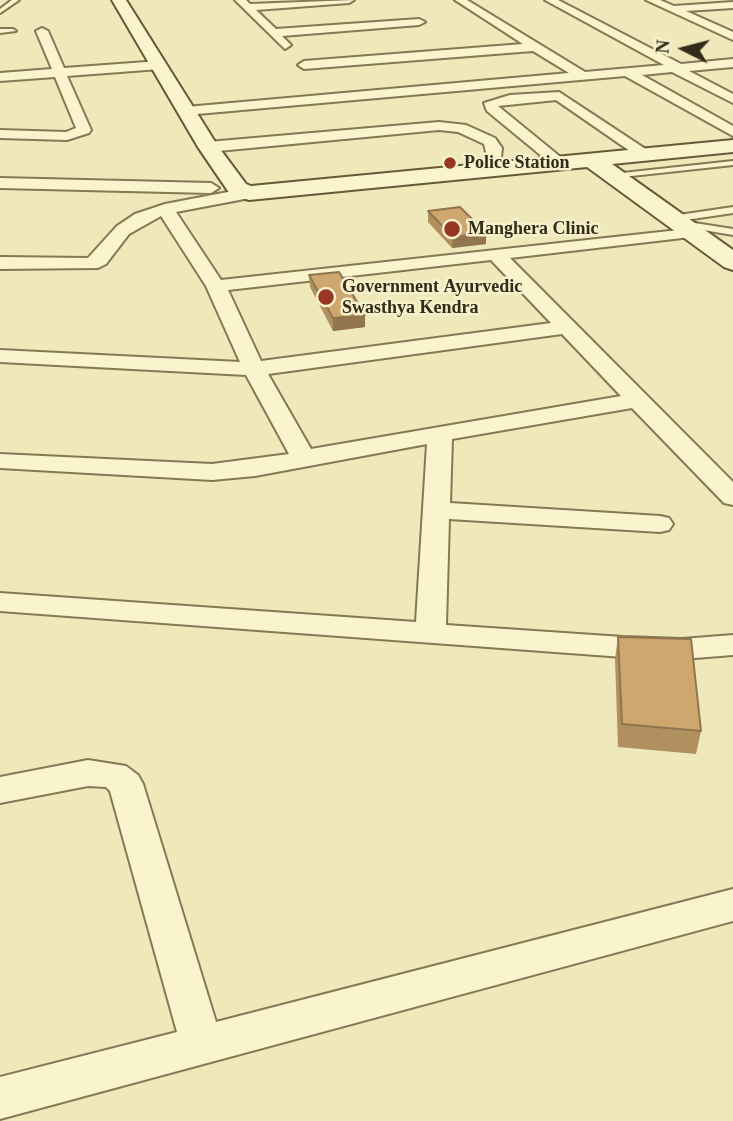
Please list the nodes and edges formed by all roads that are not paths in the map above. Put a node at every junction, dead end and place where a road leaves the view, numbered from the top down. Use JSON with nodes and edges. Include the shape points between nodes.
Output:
{"nodes":[{"id":1,"x":16,"y":0,"type":"edge"},
{"id":2,"x":120,"y":0,"type":"edge"},
{"id":3,"x":349,"y":0,"type":"edge"},
{"id":4,"x":460,"y":0,"type":"edge"},
{"id":5,"x":550,"y":0,"type":"edge"},
{"id":6,"x":651,"y":0,"type":"edge"},
{"id":7,"x":243,"y":3,"type":"edge"},
{"id":8,"x":733,"y":5,"type":"edge"},
{"id":9,"x":673,"y":10,"type":"junction"},
{"id":10,"x":0,"y":11,"type":"edge"},
{"id":11,"x":419,"y":22,"type":"dead end"},
{"id":12,"x":0,"y":31,"type":"edge"},
{"id":13,"x":13,"y":31,"type":"dead end"},
{"id":14,"x":42,"y":31,"type":"dead end"},
{"id":15,"x":272,"y":33,"type":"junction"},
{"id":16,"x":730,"y":33,"type":"edge"},
{"id":17,"x":534,"y":47,"type":"junction"},
{"id":18,"x":160,"y":65,"type":"junction"},
{"id":19,"x":304,"y":65,"type":"junction"},
{"id":20,"x":680,"y":70,"type":"junction"},
{"id":21,"x":732,"y":70,"type":"edge"},
{"id":22,"x":61,"y":72,"type":"junction"},
{"id":23,"x":627,"y":72,"type":"junction"},
{"id":24,"x":582,"y":76,"type":"junction"},
{"id":25,"x":0,"y":77,"type":"edge"},
{"id":26,"x":383,"y":93,"type":"junction"},
{"id":27,"x":335,"y":97,"type":"junction"},
{"id":28,"x":733,"y":99,"type":"edge"},
{"id":29,"x":186,"y":111,"type":"junction"},
{"id":30,"x":421,"y":126,"type":"junction"},
{"id":31,"x":733,"y":132,"type":"edge"},
{"id":32,"x":0,"y":134,"type":"edge"},
{"id":33,"x":733,"y":146,"type":"edge"},
{"id":34,"x":208,"y":147,"type":"junction"},
{"id":35,"x":645,"y":155,"type":"junction"},
{"id":36,"x":493,"y":157,"type":"dead end"},
{"id":37,"x":592,"y":160,"type":"junction"},
{"id":38,"x":733,"y":163,"type":"edge"},
{"id":39,"x":561,"y":164,"type":"junction"},
{"id":40,"x":612,"y":177,"type":"junction"},
{"id":41,"x":0,"y":183,"type":"edge"},
{"id":42,"x":243,"y":191,"type":"junction"},
{"id":43,"x":164,"y":209,"type":"junction"},
{"id":44,"x":733,"y":211,"type":"edge"},
{"id":45,"x":681,"y":225,"type":"junction"},
{"id":46,"x":733,"y":232,"type":"edge"},
{"id":47,"x":495,"y":254,"type":"junction"},
{"id":48,"x":733,"y":262,"type":"edge"},
{"id":49,"x":0,"y":263,"type":"edge"},
{"id":50,"x":216,"y":286,"type":"junction"},
{"id":51,"x":564,"y":328,"type":"junction"},
{"id":52,"x":0,"y":356,"type":"edge"},
{"id":53,"x":254,"y":369,"type":"junction"},
{"id":54,"x":636,"y":400,"type":"junction"},
{"id":55,"x":440,"y":434,"type":"junction"},
{"id":56,"x":304,"y":458,"type":"junction"},
{"id":57,"x":0,"y":461,"type":"edge"},
{"id":58,"x":733,"y":497,"type":"edge"},
{"id":59,"x":436,"y":510,"type":"junction"},
{"id":60,"x":660,"y":524,"type":"dead end"},
{"id":61,"x":0,"y":602,"type":"edge"},
{"id":62,"x":431,"y":632,"type":"junction"},
{"id":63,"x":733,"y":645,"type":"edge"},
{"id":64,"x":0,"y":790,"type":"edge"},
{"id":65,"x":733,"y":905,"type":"edge"},
{"id":66,"x":202,"y":1045,"type":"junction"},
{"id":67,"x":0,"y":1098,"type":"edge"}],
"edges":[{"from":1,"to":10,"type":"lane"},
{"from":2,"to":18,"type":"street"},
{"from":3,"to":7,"type":"street"},
{"from":4,"to":17,"type":"street"},
{"from":5,"to":20,"type":"street"},
{"from":6,"to":9,"type":"street"},
{"from":7,"to":15,"type":"street"},
{"from":8,"to":9,"type":"street"},
{"from":9,"to":16,"type":"street"},
{"from":11,"to":15,"type":"street"},
{"from":12,"to":13,"type":"lane"},
{"from":14,"to":22,"type":"street"},
{"from":15,"to":19,"type":"street"},
{"from":17,"to":19,"type":"street"},
{"from":17,"to":24,"type":"street"},
{"from":18,"to":22,"type":"street"},
{"from":18,"to":29,"type":"street"},
{"from":19,"to":27,"type":"street"},
{"from":20,"to":21,"type":"street"},
{"from":20,"to":23,"type":"street"},
{"from":20,"to":28,"type":"street"},
{"from":22,"to":25,"type":"street"},
{"from":22,"to":32,"type":"street","via":[[84,130],[67,136]]},
{"from":23,"to":24,"type":"street"},
{"from":23,"to":31,"type":"street"},
{"from":24,"to":26,"type":"street"},
{"from":26,"to":27,"type":"street"},
{"from":26,"to":30,"type":"street"},
{"from":27,"to":29,"type":"street"},
{"from":29,"to":34,"type":"street"},
{"from":30,"to":34,"type":"street"},
{"from":30,"to":36,"type":"street","via":[[476,133],[490,141]]},
{"from":33,"to":35,"type":"street"},
{"from":34,"to":42,"type":"street"},
{"from":35,"to":37,"type":"street"},
{"from":35,"to":39,"type":"street","via":[[559,96],[491,103]]},
{"from":37,"to":39,"type":"street"},
{"from":37,"to":40,"type":"street"},
{"from":38,"to":40,"type":"lane"},
{"from":39,"to":42,"type":"street"},
{"from":40,"to":45,"type":"street"},
{"from":41,"to":42,"type":"street"},
{"from":42,"to":43,"type":"street"},
{"from":43,"to":49,"type":"street","via":[[124,230],[91,264]]},
{"from":43,"to":50,"type":"street"},
{"from":44,"to":45,"type":"lane"},
{"from":45,"to":46,"type":"lane"},
{"from":45,"to":47,"type":"street"},
{"from":45,"to":48,"type":"street"},
{"from":47,"to":50,"type":"street"},
{"from":47,"to":51,"type":"street"},
{"from":50,"to":53,"type":"street"},
{"from":51,"to":53,"type":"street"},
{"from":51,"to":54,"type":"street"},
{"from":52,"to":53,"type":"street"},
{"from":53,"to":56,"type":"street"},
{"from":54,"to":55,"type":"street"},
{"from":54,"to":58,"type":"street"},
{"from":55,"to":56,"type":"street"},
{"from":55,"to":59,"type":"street"},
{"from":56,"to":57,"type":"street","via":[[212,472]]},
{"from":59,"to":60,"type":"street"},
{"from":59,"to":62,"type":"street"},
{"from":61,"to":62,"type":"street"},
{"from":62,"to":63,"type":"street","via":[[682,649]]},
{"from":64,"to":66,"type":"street","via":[[88,773],[114,775],[126,785]]},
{"from":65,"to":66,"type":"street"},
{"from":66,"to":67,"type":"street"}]}
